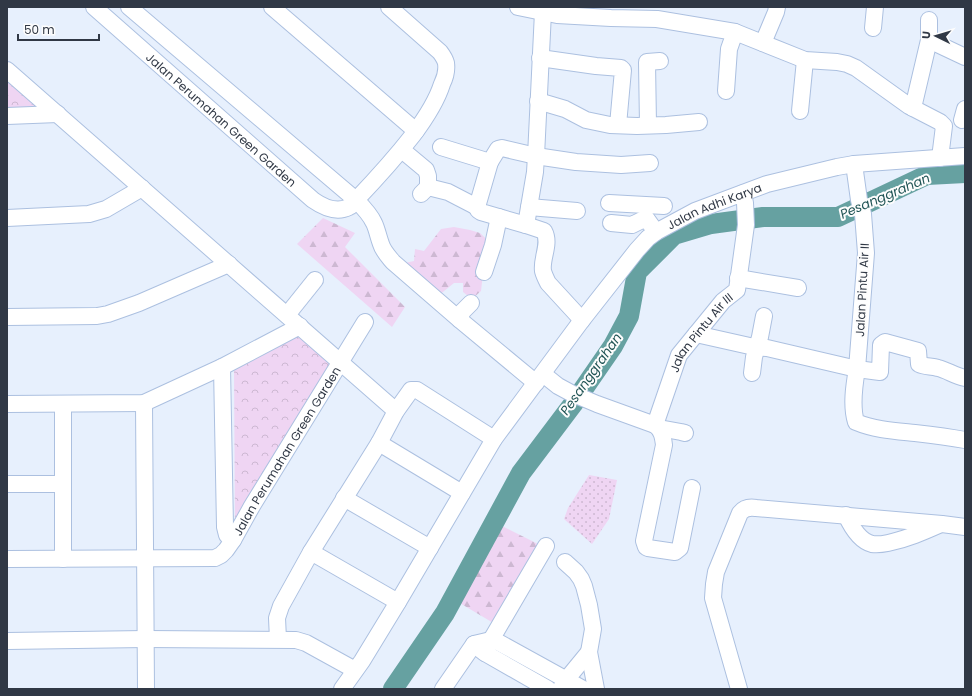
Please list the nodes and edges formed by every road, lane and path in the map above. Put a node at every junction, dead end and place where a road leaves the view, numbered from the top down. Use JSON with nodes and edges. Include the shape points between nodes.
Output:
{"nodes":[{"id":1,"x":94,"y":7,"type":"edge"},
{"id":2,"x":129,"y":7,"type":"edge"},
{"id":3,"x":272,"y":7,"type":"edge"},
{"id":4,"x":389,"y":7,"type":"edge"},
{"id":5,"x":518,"y":7,"type":"edge"},
{"id":6,"x":777,"y":7,"type":"edge"},
{"id":7,"x":875,"y":7,"type":"edge"},
{"id":8,"x":553,"y":11,"type":"edge"},
{"id":9,"x":929,"y":20,"type":"dead end"},
{"id":10,"x":873,"y":28,"type":"dead end"},
{"id":11,"x":735,"y":32,"type":"junction"},
{"id":12,"x":929,"y":40,"type":"junction"},
{"id":13,"x":763,"y":43,"type":"junction"},
{"id":14,"x":965,"y":57,"type":"edge"},
{"id":15,"x":540,"y":58,"type":"junction"},
{"id":16,"x":805,"y":60,"type":"junction"},
{"id":17,"x":660,"y":61,"type":"dead end"},
{"id":18,"x":7,"y":70,"type":"edge"},
{"id":19,"x":726,"y":91,"type":"dead end"},
{"id":20,"x":538,"y":101,"type":"junction"},
{"id":21,"x":913,"y":108,"type":"junction"},
{"id":22,"x":800,"y":111,"type":"dead end"},
{"id":23,"x":58,"y":114,"type":"junction"},
{"id":24,"x":7,"y":116,"type":"edge"},
{"id":25,"x":699,"y":122,"type":"dead end"},
{"id":26,"x":618,"y":125,"type":"junction"},
{"id":27,"x":648,"y":125,"type":"junction"},
{"id":28,"x":416,"y":131,"type":"junction"},
{"id":29,"x":441,"y":147,"type":"dead end"},
{"id":30,"x":402,"y":150,"type":"junction"},
{"id":31,"x":536,"y":156,"type":"junction"},
{"id":32,"x":965,"y":156,"type":"edge"},
{"id":33,"x":940,"y":158,"type":"junction"},
{"id":34,"x":490,"y":162,"type":"junction"},
{"id":35,"x":650,"y":163,"type":"dead end"},
{"id":36,"x":854,"y":164,"type":"junction"},
{"id":37,"x":142,"y":188,"type":"junction"},
{"id":38,"x":744,"y":198,"type":"junction"},
{"id":39,"x":356,"y":200,"type":"junction"},
{"id":40,"x":609,"y":203,"type":"dead end"},
{"id":41,"x":664,"y":206,"type":"dead end"},
{"id":42,"x":477,"y":207,"type":"junction"},
{"id":43,"x":528,"y":207,"type":"junction"},
{"id":44,"x":576,"y":210,"type":"dead end"},
{"id":45,"x":646,"y":212,"type":"junction"},
{"id":46,"x":500,"y":217,"type":"junction"},
{"id":47,"x":7,"y":218,"type":"edge"},
{"id":48,"x":611,"y":223,"type":"dead end"},
{"id":49,"x":526,"y":224,"type":"junction"},
{"id":50,"x":656,"y":232,"type":"junction"},
{"id":51,"x":228,"y":264,"type":"junction"},
{"id":52,"x":484,"y":272,"type":"dead end"},
{"id":53,"x":738,"y":278,"type":"junction"},
{"id":54,"x":316,"y":280,"type":"dead end"},
{"id":55,"x":798,"y":288,"type":"dead end"},
{"id":56,"x":471,"y":303,"type":"dead end"},
{"id":57,"x":286,"y":315,"type":"junction"},
{"id":58,"x":764,"y":316,"type":"dead end"},
{"id":59,"x":7,"y":317,"type":"edge"},
{"id":60,"x":460,"y":320,"type":"junction"},
{"id":61,"x":582,"y":320,"type":"junction"},
{"id":62,"x":365,"y":322,"type":"dead end"},
{"id":63,"x":300,"y":326,"type":"junction"},
{"id":64,"x":696,"y":334,"type":"junction"},
{"id":65,"x":757,"y":347,"type":"junction"},
{"id":66,"x":341,"y":362,"type":"junction"},
{"id":67,"x":222,"y":367,"type":"junction"},
{"id":68,"x":857,"y":368,"type":"junction"},
{"id":69,"x":752,"y":373,"type":"dead end"},
{"id":70,"x":539,"y":378,"type":"junction"},
{"id":71,"x":965,"y":378,"type":"edge"},
{"id":72,"x":7,"y":404,"type":"edge"},
{"id":73,"x":63,"y":404,"type":"junction"},
{"id":74,"x":144,"y":404,"type":"junction"},
{"id":75,"x":396,"y":411,"type":"junction"},
{"id":76,"x":657,"y":427,"type":"junction"},
{"id":77,"x":685,"y":433,"type":"dead end"},
{"id":78,"x":494,"y":440,"type":"junction"},
{"id":79,"x":965,"y":440,"type":"edge"},
{"id":80,"x":379,"y":443,"type":"junction"},
{"id":81,"x":7,"y":484,"type":"edge"},
{"id":82,"x":63,"y":484,"type":"junction"},
{"id":83,"x":692,"y":488,"type":"dead end"},
{"id":84,"x":462,"y":493,"type":"junction"},
{"id":85,"x":344,"y":498,"type":"junction"},
{"id":86,"x":846,"y":515,"type":"junction"},
{"id":87,"x":942,"y":524,"type":"junction"},
{"id":88,"x":965,"y":527,"type":"edge"},
{"id":89,"x":233,"y":540,"type":"junction"},
{"id":90,"x":546,"y":546,"type":"dead end"},
{"id":91,"x":430,"y":548,"type":"junction"},
{"id":92,"x":311,"y":552,"type":"junction"},
{"id":93,"x":145,"y":558,"type":"junction"},
{"id":94,"x":7,"y":559,"type":"edge"},
{"id":95,"x":64,"y":559,"type":"junction"},
{"id":96,"x":565,"y":562,"type":"dead end"},
{"id":97,"x":398,"y":602,"type":"junction"},
{"id":98,"x":145,"y":639,"type":"junction"},
{"id":99,"x":278,"y":639,"type":"junction"},
{"id":100,"x":7,"y":641,"type":"edge"},
{"id":101,"x":484,"y":646,"type":"junction"},
{"id":102,"x":589,"y":652,"type":"junction"},
{"id":103,"x":355,"y":670,"type":"junction"},
{"id":104,"x":563,"y":684,"type":"edge"},
{"id":105,"x":146,"y":689,"type":"edge"},
{"id":106,"x":342,"y":689,"type":"edge"},
{"id":107,"x":443,"y":689,"type":"edge"},
{"id":108,"x":548,"y":689,"type":"edge"},
{"id":109,"x":583,"y":689,"type":"edge"},
{"id":110,"x":596,"y":689,"type":"edge"},
{"id":111,"x":739,"y":689,"type":"edge"}],
"edges":[{"from":1,"to":39,"type":"street","name":"Jalan Perumahan Green Garden","via":[[313,200],[331,209],[341,209],[350,207]]},
{"from":2,"to":39,"type":"street","name":"Jalan Perumahan Green Garden"},
{"from":3,"to":28,"type":"street"},
{"from":4,"to":28,"type":"street","name":"Jalan Perumahan Green Garden","via":[[440,52],[446,64],[438,96]]},
{"from":5,"to":8,"type":"street"},
{"from":6,"to":13,"type":"street"},
{"from":7,"to":10,"type":"street"},
{"from":8,"to":11,"type":"street","via":[[611,18],[657,19]]},
{"from":8,"to":15,"type":"street"},
{"from":9,"to":12,"type":"street"},
{"from":11,"to":13,"type":"street"},
{"from":11,"to":19,"type":"street","via":[[729,48]]},
{"from":12,"to":14,"type":"street"},
{"from":12,"to":21,"type":"street"},
{"from":13,"to":16,"type":"street"},
{"from":15,"to":20,"type":"street"},
{"from":15,"to":26,"type":"street","via":[[621,68],[623,70]]},
{"from":16,"to":21,"type":"street","via":[[838,62],[856,68]]},
{"from":16,"to":22,"type":"street"},
{"from":17,"to":27,"type":"street","via":[[647,62]]},
{"from":18,"to":23,"type":"street","name":"Jalan Perumahan Green Garden"},
{"from":20,"to":26,"type":"street","via":[[565,109],[586,120]]},
{"from":20,"to":31,"type":"street"},
{"from":21,"to":33,"type":"street","via":[[944,126]]},
{"from":23,"to":24,"type":"street"},
{"from":23,"to":37,"type":"street","name":"Jalan Perumahan Green Garden"},
{"from":25,"to":27,"type":"street"},
{"from":26,"to":27,"type":"street"},
{"from":28,"to":30,"type":"street","name":"Jalan Perumahan Green Garden"},
{"from":29,"to":34,"type":"street"},
{"from":30,"to":39,"type":"street","name":"Jalan Perumahan Green Garden"},
{"from":30,"to":42,"type":"street","via":[[426,170],[428,176],[424,190],[448,192]]},
{"from":31,"to":34,"type":"street","via":[[500,149]]},
{"from":31,"to":35,"type":"street","via":[[621,165]]},
{"from":31,"to":43,"type":"street"},
{"from":32,"to":33,"type":"street","name":"Jalan Adhi Karya"},
{"from":33,"to":36,"type":"street","name":"Jalan Adhi Karya"},
{"from":34,"to":42,"type":"street"},
{"from":36,"to":38,"type":"street","name":"Jalan Adhi Karya","via":[[767,184]]},
{"from":36,"to":68,"type":"street","name":"Jalan Pintu Air II","via":[[866,253]]},
{"from":37,"to":47,"type":"street","via":[[106,209],[88,214]]},
{"from":37,"to":51,"type":"street","name":"Jalan Perumahan Green Garden"},
{"from":38,"to":50,"type":"street","name":"Jalan Adhi Karya","via":[[695,211]]},
{"from":38,"to":53,"type":"street","name":"Jalan Pintu Air III","via":[[746,225]]},
{"from":39,"to":60,"type":"street","name":"Jalan Perumahan Green Garden","via":[[374,221],[389,258]]},
{"from":40,"to":45,"type":"street"},
{"from":41,"to":45,"type":"street"},
{"from":42,"to":46,"type":"street","via":[[481,212]]},
{"from":43,"to":44,"type":"street"},
{"from":43,"to":49,"type":"street"},
{"from":45,"to":48,"type":"street","via":[[632,225]]},
{"from":45,"to":50,"type":"street"},
{"from":46,"to":49,"type":"street"},
{"from":46,"to":52,"type":"street"},
{"from":49,"to":61,"type":"street","via":[[546,235],[544,276]]},
{"from":50,"to":61,"type":"street","name":"Jalan Adhi Karya","via":[[637,250]]},
{"from":51,"to":57,"type":"street","name":"Jalan Perumahan Green Garden"},
{"from":51,"to":59,"type":"street","via":[[108,314]]},
{"from":53,"to":55,"type":"street"},
{"from":53,"to":64,"type":"street","name":"Jalan Pintu Air III","via":[[737,290],[722,301]]},
{"from":54,"to":57,"type":"street"},
{"from":56,"to":60,"type":"street","via":[[462,312]]},
{"from":57,"to":63,"type":"street","name":"Jalan Perumahan Green Garden"},
{"from":58,"to":65,"type":"street"},
{"from":60,"to":70,"type":"street","name":"Jalan Perumahan Green Garden"},
{"from":61,"to":70,"type":"street","name":"Jalan Adhi Karya"},
{"from":62,"to":66,"type":"street","name":"Jalan Perumahan Green Garden"},
{"from":63,"to":66,"type":"street","name":"Jalan Perumahan Green Garden"},
{"from":63,"to":67,"type":"street"},
{"from":64,"to":65,"type":"street"},
{"from":64,"to":76,"type":"street","name":"Jalan Pintu Air III","via":[[679,356]]},
{"from":65,"to":68,"type":"street"},
{"from":65,"to":69,"type":"street"},
{"from":66,"to":75,"type":"street","name":"Jalan Perumahan Green Garden"},
{"from":66,"to":89,"type":"street","name":"Jalan Perumahan Green Garden"},
{"from":67,"to":74,"type":"street"},
{"from":67,"to":89,"type":"street","name":"Jalan Perumahan Green Garden","via":[[225,527],[227,535]]},
{"from":68,"to":71,"type":"street","via":[[880,372],[881,345],[885,342],[918,351],[919,364],[922,366],[938,368]]},
{"from":68,"to":79,"type":"street","name":"Jalan Pintu Air II","via":[[854,407],[856,422],[877,429]]},
{"from":70,"to":76,"type":"street","name":"Jalan Perumahan Green Garden","via":[[586,400]]},
{"from":70,"to":78,"type":"street"},
{"from":72,"to":73,"type":"street"},
{"from":73,"to":74,"type":"street"},
{"from":73,"to":82,"type":"street"},
{"from":74,"to":93,"type":"street"},
{"from":75,"to":78,"type":"street","via":[[409,392],[412,389],[417,390]]},
{"from":75,"to":80,"type":"street"},
{"from":76,"to":77,"type":"street","name":"Jalan Perumahan Green Garden"},
{"from":76,"to":83,"type":"street","via":[[664,445],[644,542],[646,547],[675,552],[680,548]]},
{"from":78,"to":84,"type":"street"},
{"from":80,"to":84,"type":"street"},
{"from":80,"to":85,"type":"street"},
{"from":81,"to":82,"type":"street"},
{"from":82,"to":95,"type":"street"},
{"from":84,"to":91,"type":"street"},
{"from":85,"to":91,"type":"street"},
{"from":85,"to":92,"type":"street"},
{"from":86,"to":87,"type":"street"},
{"from":86,"to":87,"type":"street","via":[[859,535],[873,544],[902,540]]},
{"from":86,"to":111,"type":"street","via":[[751,507],[740,513],[716,572],[713,598]]},
{"from":87,"to":88,"type":"street"},
{"from":89,"to":93,"type":"street","name":"Jalan Perumahan Green Garden","via":[[221,555],[215,558]]},
{"from":90,"to":101,"type":"street"},
{"from":91,"to":97,"type":"street"},
{"from":92,"to":97,"type":"street"},
{"from":92,"to":99,"type":"street","via":[[281,606],[277,618]]},
{"from":93,"to":95,"type":"street","name":"Jalan Perumahan Green Garden"},
{"from":93,"to":98,"type":"street"},
{"from":94,"to":95,"type":"street","name":"Jalan Perumahan Green Garden"},
{"from":96,"to":102,"type":"street","via":[[576,572],[584,586],[593,629]]},
{"from":97,"to":103,"type":"street"},
{"from":98,"to":99,"type":"street"},
{"from":98,"to":100,"type":"street"},
{"from":98,"to":105,"type":"street"},
{"from":99,"to":103,"type":"street","via":[[306,643]]},
{"from":101,"to":104,"type":"street","via":[[500,643]]},
{"from":101,"to":107,"type":"street"},
{"from":101,"to":108,"type":"street"},
{"from":102,"to":104,"type":"street"},
{"from":102,"to":110,"type":"street"},
{"from":103,"to":106,"type":"street"},
{"from":104,"to":109,"type":"street"}]}
